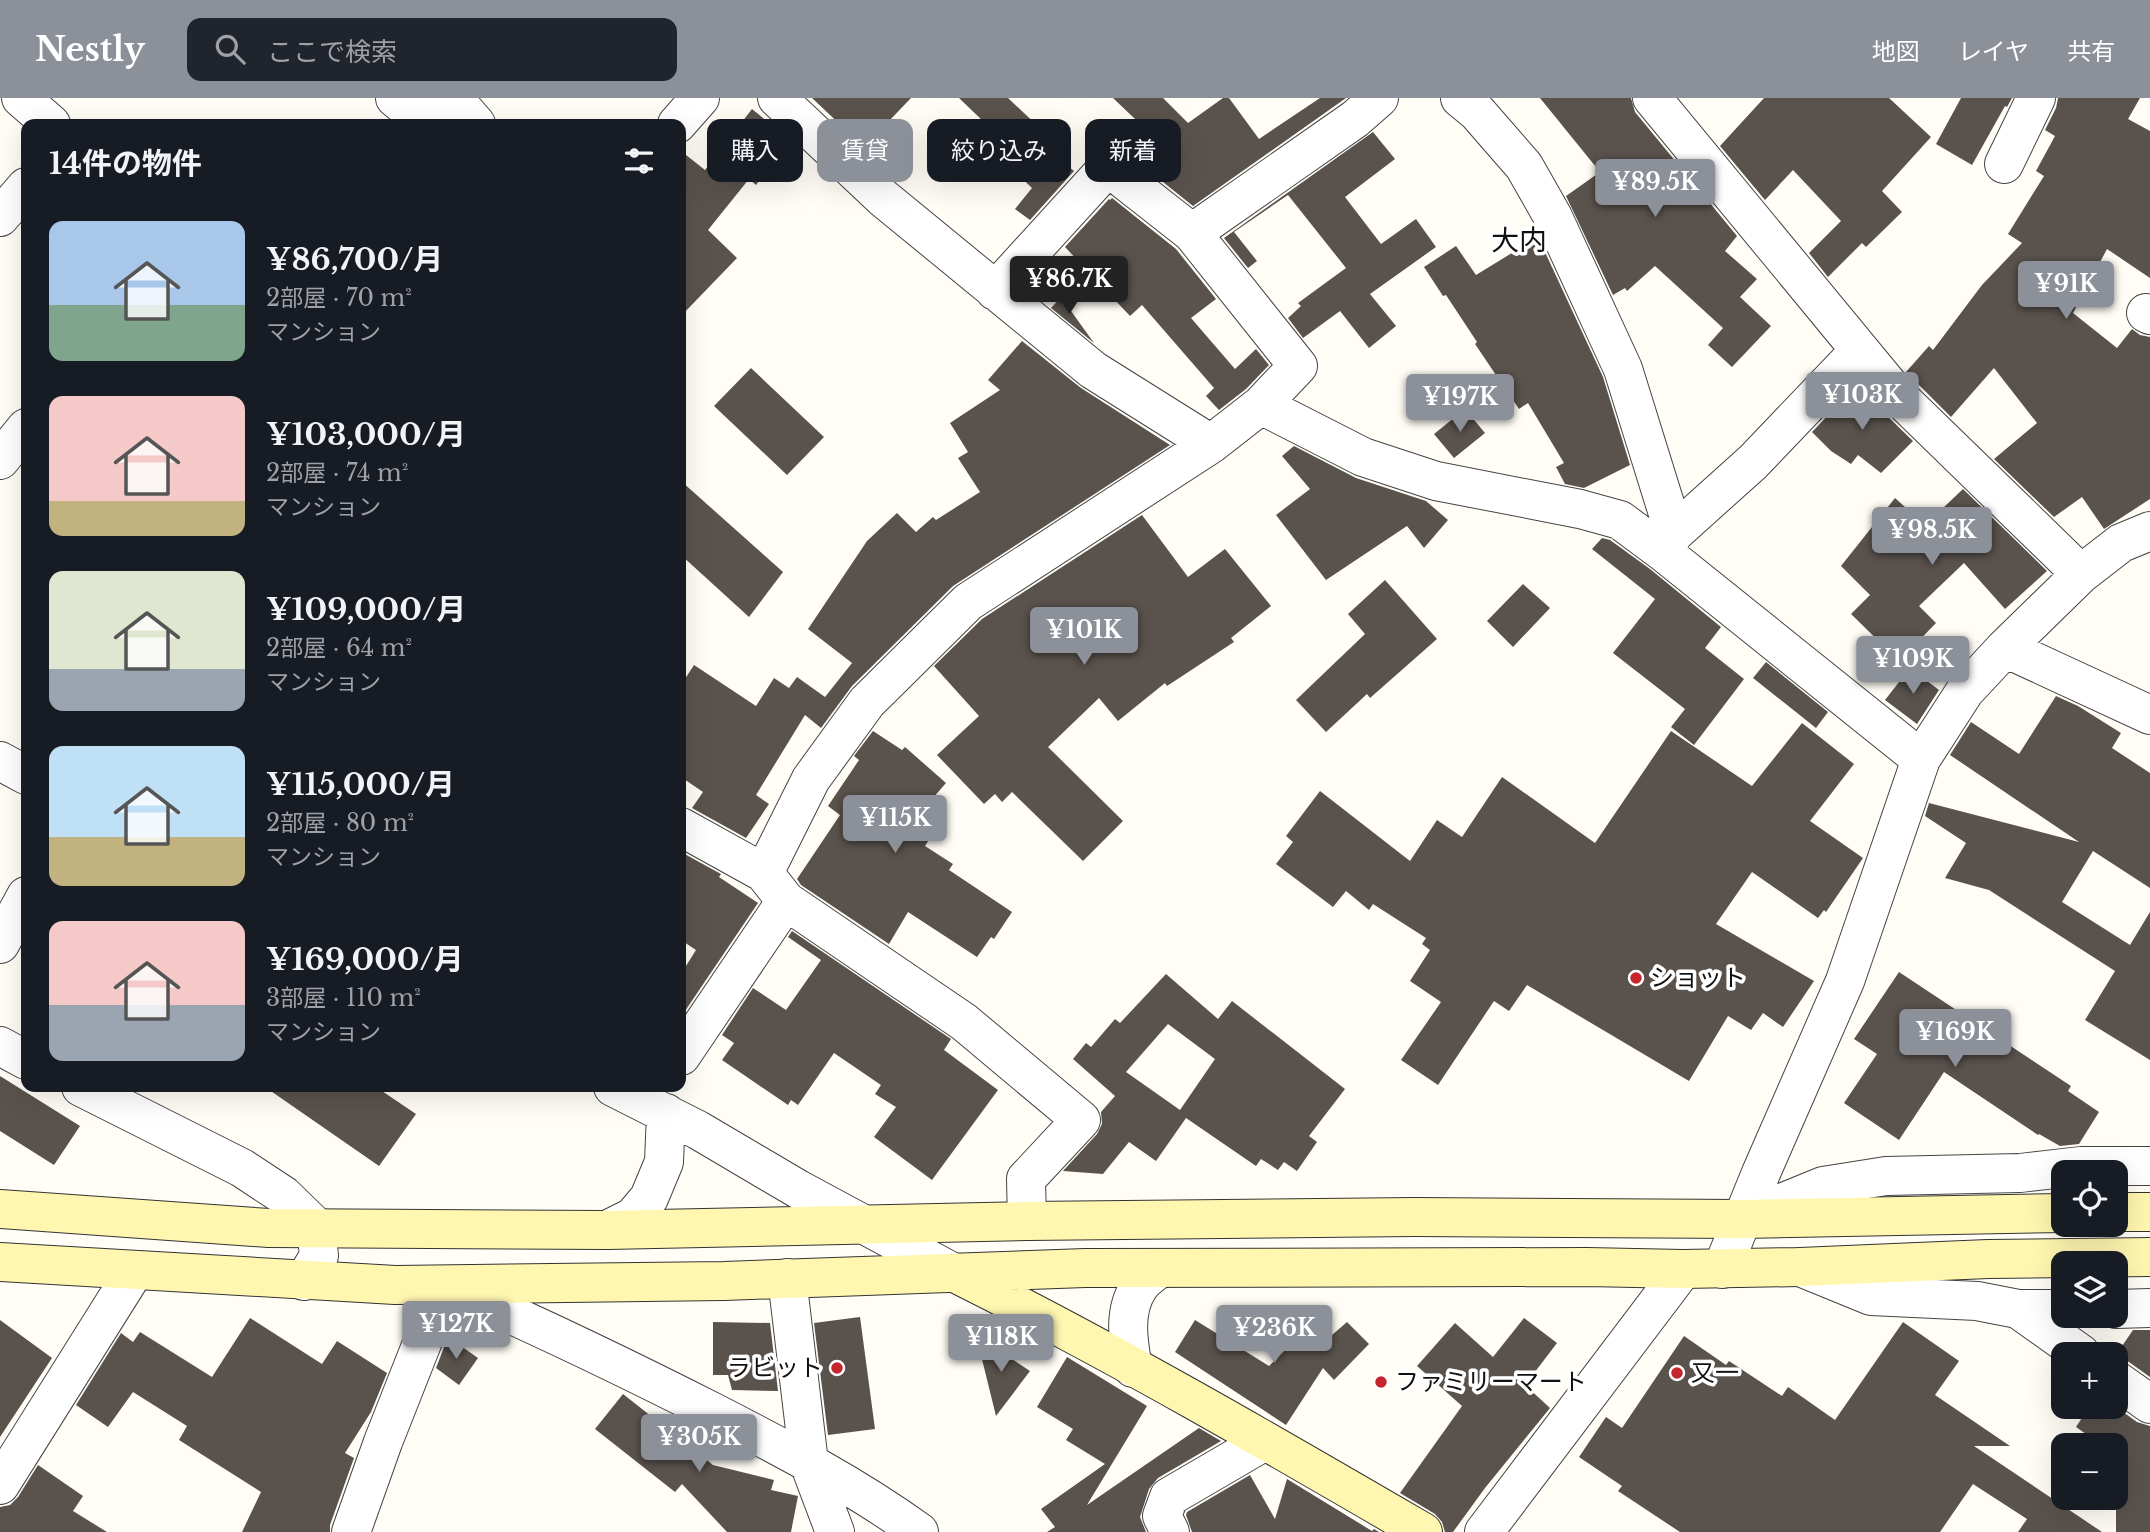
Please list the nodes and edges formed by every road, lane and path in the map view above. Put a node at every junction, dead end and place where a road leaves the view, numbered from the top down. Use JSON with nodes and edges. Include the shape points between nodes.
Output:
{"nodes":[{"id":1,"x":21,"y":98,"type":"edge"},
{"id":2,"x":395,"y":98,"type":"edge"},
{"id":3,"x":700,"y":98,"type":"edge"},
{"id":4,"x":777,"y":98,"type":"edge"},
{"id":5,"x":1379,"y":98,"type":"edge"},
{"id":6,"x":1460,"y":98,"type":"edge"},
{"id":7,"x":1653,"y":98,"type":"edge"},
{"id":8,"x":2036,"y":98,"type":"edge"},
{"id":9,"x":460,"y":112,"type":"edge"},
{"id":10,"x":45,"y":119,"type":"edge"},
{"id":11,"x":681,"y":119,"type":"edge"},
{"id":12,"x":2004,"y":164,"type":"dead end"},
{"id":13,"x":21,"y":193,"type":"edge"},
{"id":14,"x":0,"y":216,"type":"edge"},
{"id":15,"x":1192,"y":233,"type":"junction"},
{"id":16,"x":995,"y":291,"type":"junction"},
{"id":17,"x":1860,"y":350,"type":"junction"},
{"id":18,"x":1261,"y":405,"type":"junction"},
{"id":19,"x":21,"y":434,"type":"edge"},
{"id":20,"x":1211,"y":444,"type":"junction"},
{"id":21,"x":0,"y":460,"type":"edge"},
{"id":22,"x":2150,"y":531,"type":"edge"},
{"id":23,"x":1669,"y":543,"type":"junction"},
{"id":24,"x":2081,"y":574,"type":"junction"},
{"id":25,"x":2005,"y":648,"type":"junction"},
{"id":26,"x":2150,"y":715,"type":"edge"},
{"id":27,"x":1921,"y":759,"type":"junction"},
{"id":28,"x":0,"y":761,"type":"edge"},
{"id":29,"x":21,"y":772,"type":"edge"},
{"id":30,"x":686,"y":830,"type":"edge"},
{"id":31,"x":775,"y":887,"type":"junction"},
{"id":32,"x":21,"y":905,"type":"edge"},
{"id":33,"x":0,"y":944,"type":"edge"},
{"id":34,"x":0,"y":1046,"type":"edge"},
{"id":35,"x":686,"y":1047,"type":"edge"},
{"id":36,"x":21,"y":1057,"type":"edge"},
{"id":37,"x":90,"y":1092,"type":"edge"},
{"id":38,"x":628,"y":1092,"type":"edge"},
{"id":39,"x":658,"y":1101,"type":"edge"},
{"id":40,"x":2150,"y":1166,"type":"edge"},
{"id":41,"x":0,"y":1209,"type":"edge"},
{"id":42,"x":2128,"y":1212,"type":"edge"},
{"id":43,"x":2150,"y":1212,"type":"edge"},
{"id":44,"x":2051,"y":1213,"type":"edge"},
{"id":45,"x":1743,"y":1219,"type":"junction"},
{"id":46,"x":1027,"y":1221,"type":"junction"},
{"id":47,"x":867,"y":1225,"type":"junction"},
{"id":48,"x":316,"y":1227,"type":"junction"},
{"id":49,"x":607,"y":1230,"type":"junction"},
{"id":50,"x":2150,"y":1257,"type":"edge"},
{"id":51,"x":0,"y":1262,"type":"edge"},
{"id":52,"x":1159,"y":1268,"type":"junction"},
{"id":53,"x":1800,"y":1268,"type":"junction"},
{"id":54,"x":1683,"y":1269,"type":"junction"},
{"id":55,"x":1722,"y":1269,"type":"junction"},
{"id":56,"x":135,"y":1270,"type":"junction"},
{"id":57,"x":954,"y":1273,"type":"junction"},
{"id":58,"x":787,"y":1278,"type":"junction"},
{"id":59,"x":304,"y":1281,"type":"junction"},
{"id":60,"x":445,"y":1285,"type":"junction"},
{"id":61,"x":2150,"y":1308,"type":"edge"},
{"id":62,"x":2051,"y":1309,"type":"edge"},
{"id":63,"x":2128,"y":1309,"type":"edge"},
{"id":64,"x":2018,"y":1310,"type":"junction"},
{"id":65,"x":2064,"y":1342,"type":"edge"},
{"id":66,"x":1133,"y":1368,"type":"junction"},
{"id":67,"x":2128,"y":1388,"type":"edge"},
{"id":68,"x":2150,"y":1404,"type":"edge"},
{"id":69,"x":1265,"y":1441,"type":"junction"},
{"id":70,"x":809,"y":1463,"type":"junction"},
{"id":71,"x":0,"y":1485,"type":"edge"},
{"id":72,"x":351,"y":1532,"type":"edge"},
{"id":73,"x":835,"y":1532,"type":"edge"},
{"id":74,"x":919,"y":1532,"type":"edge"},
{"id":75,"x":1171,"y":1532,"type":"edge"},
{"id":76,"x":1423,"y":1532,"type":"edge"},
{"id":77,"x":1484,"y":1532,"type":"edge"}],
"edges":[{"from":1,"to":10,"type":"street"},
{"from":2,"to":9,"type":"street","via":[[406,107]]},
{"from":3,"to":11,"type":"street"},
{"from":4,"to":16,"type":"street","via":[[883,198]]},
{"from":5,"to":15,"type":"street"},
{"from":6,"to":23,"type":"street","via":[[1524,166],[1553,217],[1623,369]]},
{"from":7,"to":17,"type":"street"},
{"from":8,"to":12,"type":"street"},
{"from":13,"to":14,"type":"street"},
{"from":15,"to":16,"type":"street","via":[[1108,167]]},
{"from":15,"to":18,"type":"street","via":[[1298,366]]},
{"from":16,"to":20,"type":"street","via":[[1093,370]]},
{"from":17,"to":23,"type":"street"},
{"from":17,"to":24,"type":"street","via":[[1897,395]]},
{"from":18,"to":20,"type":"street"},
{"from":18,"to":23,"type":"street","via":[[1363,457],[1436,481],[1620,520]]},
{"from":19,"to":21,"type":"street"},
{"from":20,"to":31,"type":"street","via":[[968,602],[867,702],[811,779]]},
{"from":22,"to":24,"type":"street","via":[[2121,543]]},
{"from":23,"to":27,"type":"street"},
{"from":24,"to":25,"type":"street"},
{"from":25,"to":26,"type":"street"},
{"from":25,"to":27,"type":"street","via":[[1965,691]]},
{"from":27,"to":45,"type":"street","via":[[1845,981]]},
{"from":28,"to":29,"type":"street"},
{"from":30,"to":31,"type":"street"},
{"from":31,"to":35,"type":"street"},
{"from":31,"to":46,"type":"street","via":[[964,1022],[1080,1120],[1026,1179]]},
{"from":32,"to":33,"type":"street"},
{"from":34,"to":36,"type":"street"},
{"from":37,"to":48,"type":"street","via":[[242,1168],[283,1195]]},
{"from":38,"to":39,"type":"street"},
{"from":39,"to":47,"type":"street","via":[[798,1189]]},
{"from":39,"to":49,"type":"street","via":[[664,1162],[649,1198],[633,1217]]},
{"from":40,"to":45,"type":"street","via":[[1886,1176],[1823,1186]]},
{"from":41,"to":48,"type":"street"},
{"from":42,"to":43,"type":"street"},
{"from":44,"to":45,"type":"street"},
{"from":45,"to":46,"type":"street"},
{"from":45,"to":55,"type":"street"},
{"from":46,"to":47,"type":"street"},
{"from":47,"to":49,"type":"street"},
{"from":47,"to":57,"type":"street"},
{"from":48,"to":49,"type":"street"},
{"from":48,"to":59,"type":"street","via":[[319,1256]]},
{"from":50,"to":53,"type":"street"},
{"from":51,"to":56,"type":"street"},
{"from":52,"to":54,"type":"street"},
{"from":52,"to":57,"type":"street"},
{"from":52,"to":66,"type":"street","via":[[1139,1286],[1129,1309]]},
{"from":53,"to":55,"type":"street"},
{"from":53,"to":64,"type":"street","via":[[1871,1296],[1977,1301]]},
{"from":54,"to":55,"type":"street"},
{"from":54,"to":77,"type":"street"},
{"from":56,"to":59,"type":"street"},
{"from":56,"to":71,"type":"street"},
{"from":57,"to":58,"type":"street"},
{"from":57,"to":66,"type":"street"},
{"from":58,"to":60,"type":"street"},
{"from":58,"to":70,"type":"street"},
{"from":59,"to":60,"type":"street"},
{"from":60,"to":70,"type":"street","via":[[662,1386]]},
{"from":60,"to":72,"type":"street"},
{"from":61,"to":63,"type":"street"},
{"from":62,"to":64,"type":"street"},
{"from":64,"to":65,"type":"street"},
{"from":66,"to":69,"type":"street"},
{"from":67,"to":68,"type":"street"},
{"from":69,"to":75,"type":"street","via":[[1169,1497],[1162,1516]]},
{"from":69,"to":76,"type":"street"},
{"from":70,"to":73,"type":"street"},
{"from":70,"to":74,"type":"street"}]}
